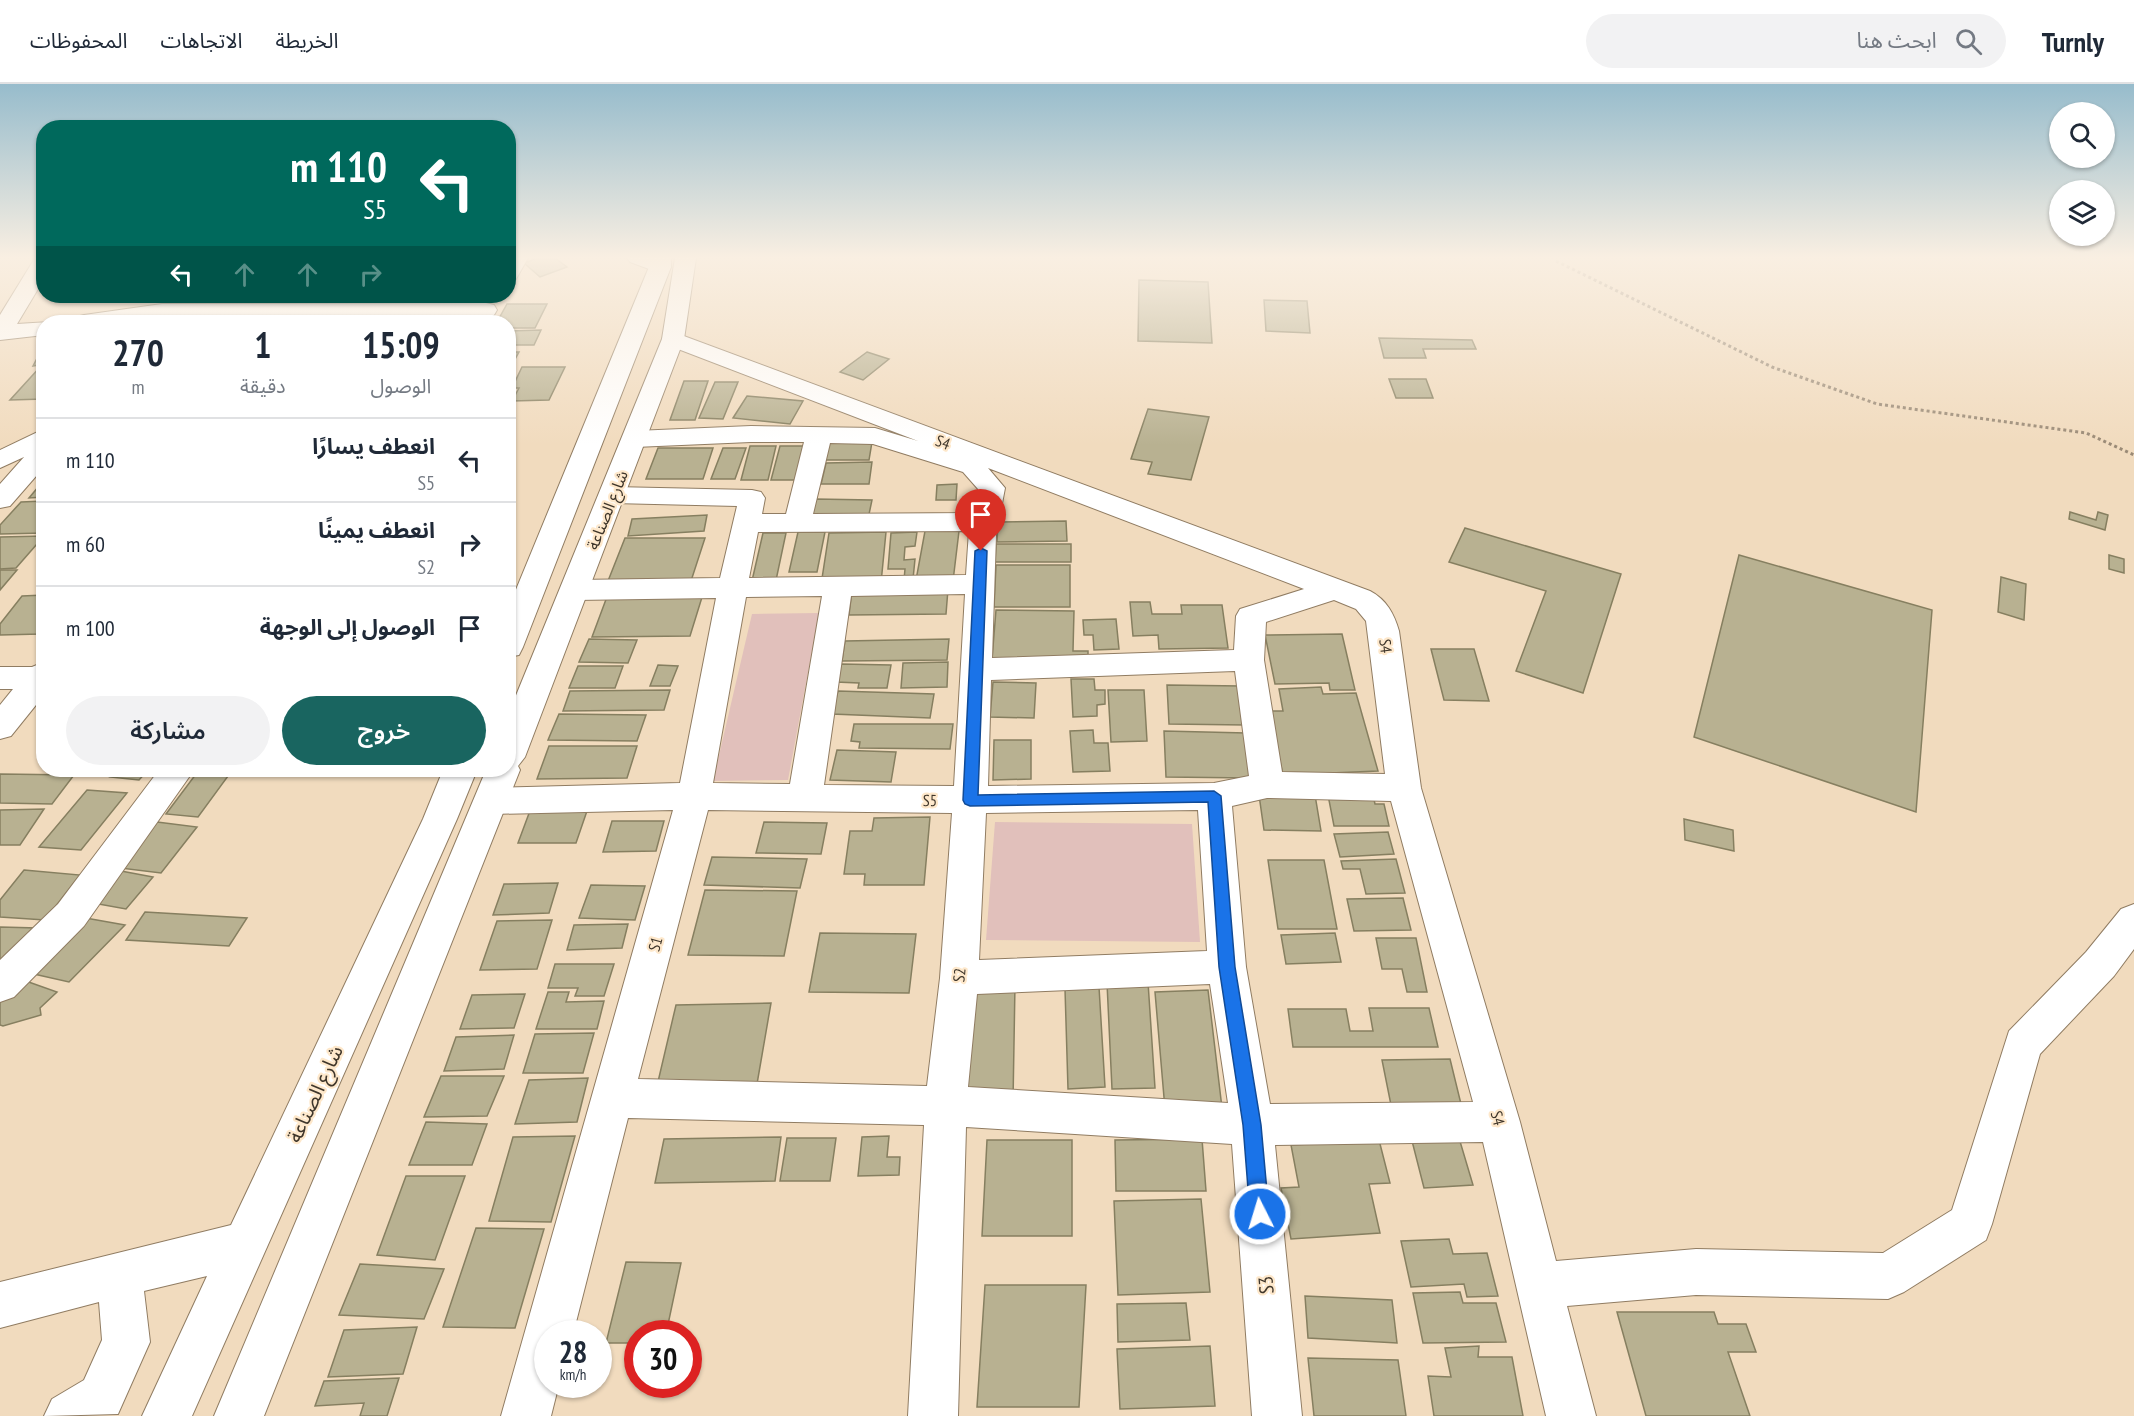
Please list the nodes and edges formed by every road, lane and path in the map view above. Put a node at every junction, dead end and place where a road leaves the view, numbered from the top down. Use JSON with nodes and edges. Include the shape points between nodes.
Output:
{"nodes":[{"id":1,"x":8,"y":320,"type":"edge"},
{"id":2,"x":630,"y":320,"type":"edge"},
{"id":3,"x":676,"y":320,"type":"edge"},
{"id":4,"x":1677,"y":320,"type":"edge"},
{"id":5,"x":36,"y":329,"type":"edge"},
{"id":6,"x":0,"y":333,"type":"edge"},
{"id":7,"x":673,"y":339,"type":"junction"},
{"id":8,"x":819,"y":435,"type":"junction"},
{"id":9,"x":635,"y":439,"type":"junction"},
{"id":10,"x":36,"y":440,"type":"edge"},
{"id":11,"x":2134,"y":455,"type":"edge"},
{"id":12,"x":0,"y":460,"type":"edge"},
{"id":13,"x":36,"y":460,"type":"edge"},
{"id":14,"x":613,"y":495,"type":"junction"},
{"id":15,"x":0,"y":500,"type":"edge"},
{"id":16,"x":797,"y":523,"type":"junction"},
{"id":17,"x":983,"y":528,"type":"junction"},
{"id":18,"x":743,"y":536,"type":"junction"},
{"id":19,"x":980,"y":584,"type":"junction"},
{"id":20,"x":838,"y":586,"type":"junction"},
{"id":21,"x":733,"y":587,"type":"junction"},
{"id":22,"x":576,"y":590,"type":"junction"},
{"id":23,"x":1335,"y":590,"type":"junction"},
{"id":24,"x":516,"y":626,"type":"edge"},
{"id":25,"x":1249,"y":660,"type":"junction"},
{"id":26,"x":977,"y":670,"type":"junction"},
{"id":27,"x":36,"y":676,"type":"edge"},
{"id":28,"x":0,"y":678,"type":"edge"},
{"id":29,"x":36,"y":682,"type":"edge"},
{"id":30,"x":0,"y":727,"type":"edge"},
{"id":31,"x":516,"y":737,"type":"edge"},
{"id":32,"x":172,"y":777,"type":"edge"},
{"id":33,"x":457,"y":777,"type":"edge"},
{"id":34,"x":497,"y":785,"type":"edge"},
{"id":35,"x":1267,"y":785,"type":"junction"},
{"id":36,"x":1404,"y":788,"type":"junction"},
{"id":37,"x":694,"y":796,"type":"junction"},
{"id":38,"x":1214,"y":796,"type":"junction"},
{"id":39,"x":805,"y":798,"type":"junction"},
{"id":40,"x":970,"y":800,"type":"junction"},
{"id":41,"x":2134,"y":920,"type":"edge"},
{"id":42,"x":1227,"y":967,"type":"junction"},
{"id":43,"x":959,"y":978,"type":"junction"},
{"id":44,"x":0,"y":985,"type":"edge"},
{"id":45,"x":613,"y":1098,"type":"junction"},
{"id":46,"x":946,"y":1106,"type":"junction"},
{"id":47,"x":1499,"y":1122,"type":"junction"},
{"id":48,"x":1252,"y":1125,"type":"junction"},
{"id":49,"x":246,"y":1244,"type":"junction"},
{"id":50,"x":118,"y":1274,"type":"junction"},
{"id":51,"x":1539,"y":1286,"type":"junction"},
{"id":52,"x":0,"y":1305,"type":"edge"},
{"id":53,"x":553,"y":1320,"type":"edge"},
{"id":54,"x":534,"y":1388,"type":"edge"},
{"id":55,"x":69,"y":1416,"type":"edge"},
{"id":56,"x":166,"y":1416,"type":"edge"},
{"id":57,"x":238,"y":1416,"type":"edge"},
{"id":58,"x":526,"y":1416,"type":"edge"},
{"id":59,"x":933,"y":1416,"type":"edge"},
{"id":60,"x":1277,"y":1416,"type":"edge"},
{"id":61,"x":1571,"y":1416,"type":"edge"}],
"edges":[{"from":1,"to":6,"type":"street"},
{"from":2,"to":24,"type":"street"},
{"from":3,"to":7,"type":"street","name":"شارع الصناعة"},
{"from":4,"to":11,"type":"path","via":[[1772,367],[1876,404],[2086,433]]},
{"from":5,"to":6,"type":"street"},
{"from":7,"to":9,"type":"street","name":"شارع الصناعة"},
{"from":7,"to":23,"type":"street","name":"S4"},
{"from":8,"to":9,"type":"street"},
{"from":8,"to":16,"type":"street"},
{"from":8,"to":17,"type":"street","name":"S2","via":[[875,436],[972,466],[992,488]]},
{"from":9,"to":14,"type":"street","name":"شارع الصناعة"},
{"from":10,"to":12,"type":"street"},
{"from":13,"to":15,"type":"street"},
{"from":14,"to":18,"type":"street","name":"S1","via":[[752,498]]},
{"from":14,"to":22,"type":"street","name":"شارع الصناعة"},
{"from":16,"to":17,"type":"street"},
{"from":16,"to":18,"type":"street"},
{"from":17,"to":19,"type":"street","name":"S2"},
{"from":18,"to":21,"type":"street","name":"S1"},
{"from":19,"to":20,"type":"street"},
{"from":19,"to":26,"type":"street","name":"S2"},
{"from":20,"to":21,"type":"street"},
{"from":20,"to":39,"type":"street"},
{"from":21,"to":22,"type":"street"},
{"from":21,"to":37,"type":"street","name":"S1"},
{"from":22,"to":31,"type":"street","name":"شارع الصناعة"},
{"from":23,"to":25,"type":"street","via":[[1251,616]]},
{"from":23,"to":36,"type":"street","name":"S4","via":[[1365,598],[1382,622]]},
{"from":25,"to":26,"type":"street"},
{"from":25,"to":35,"type":"street"},
{"from":26,"to":40,"type":"street","name":"S2"},
{"from":27,"to":28,"type":"street"},
{"from":29,"to":30,"type":"street"},
{"from":32,"to":44,"type":"street","via":[[71,915]]},
{"from":33,"to":49,"type":"street","name":"شارع الصناعة"},
{"from":34,"to":37,"type":"street","name":"S5"},
{"from":34,"to":57,"type":"street"},
{"from":35,"to":36,"type":"street","name":"S5"},
{"from":35,"to":38,"type":"street","name":"S5"},
{"from":36,"to":47,"type":"street","name":"S4"},
{"from":37,"to":39,"type":"street","name":"S5"},
{"from":37,"to":45,"type":"street","name":"S1"},
{"from":38,"to":40,"type":"street","name":"S5"},
{"from":38,"to":42,"type":"street","name":"S3"},
{"from":39,"to":40,"type":"street","name":"S5"},
{"from":40,"to":43,"type":"street","name":"S2"},
{"from":41,"to":51,"type":"street","via":[[2100,963],[2023,1044],[1970,1224],[1888,1276],[1696,1272]]},
{"from":42,"to":43,"type":"street"},
{"from":42,"to":48,"type":"street","name":"S3"},
{"from":43,"to":46,"type":"street","name":"S2"},
{"from":45,"to":46,"type":"street"},
{"from":45,"to":53,"type":"street","name":"S1"},
{"from":46,"to":48,"type":"street"},
{"from":46,"to":59,"type":"street","name":"S2"},
{"from":47,"to":48,"type":"street"},
{"from":47,"to":51,"type":"street","name":"S4"},
{"from":48,"to":60,"type":"street","name":"S3"},
{"from":49,"to":50,"type":"street"},
{"from":49,"to":56,"type":"street","name":"شارع الصناعة"},
{"from":50,"to":52,"type":"street"},
{"from":50,"to":55,"type":"street","via":[[126,1342],[101,1396]]},
{"from":51,"to":61,"type":"street","name":"S4"},
{"from":54,"to":58,"type":"street"}]}
